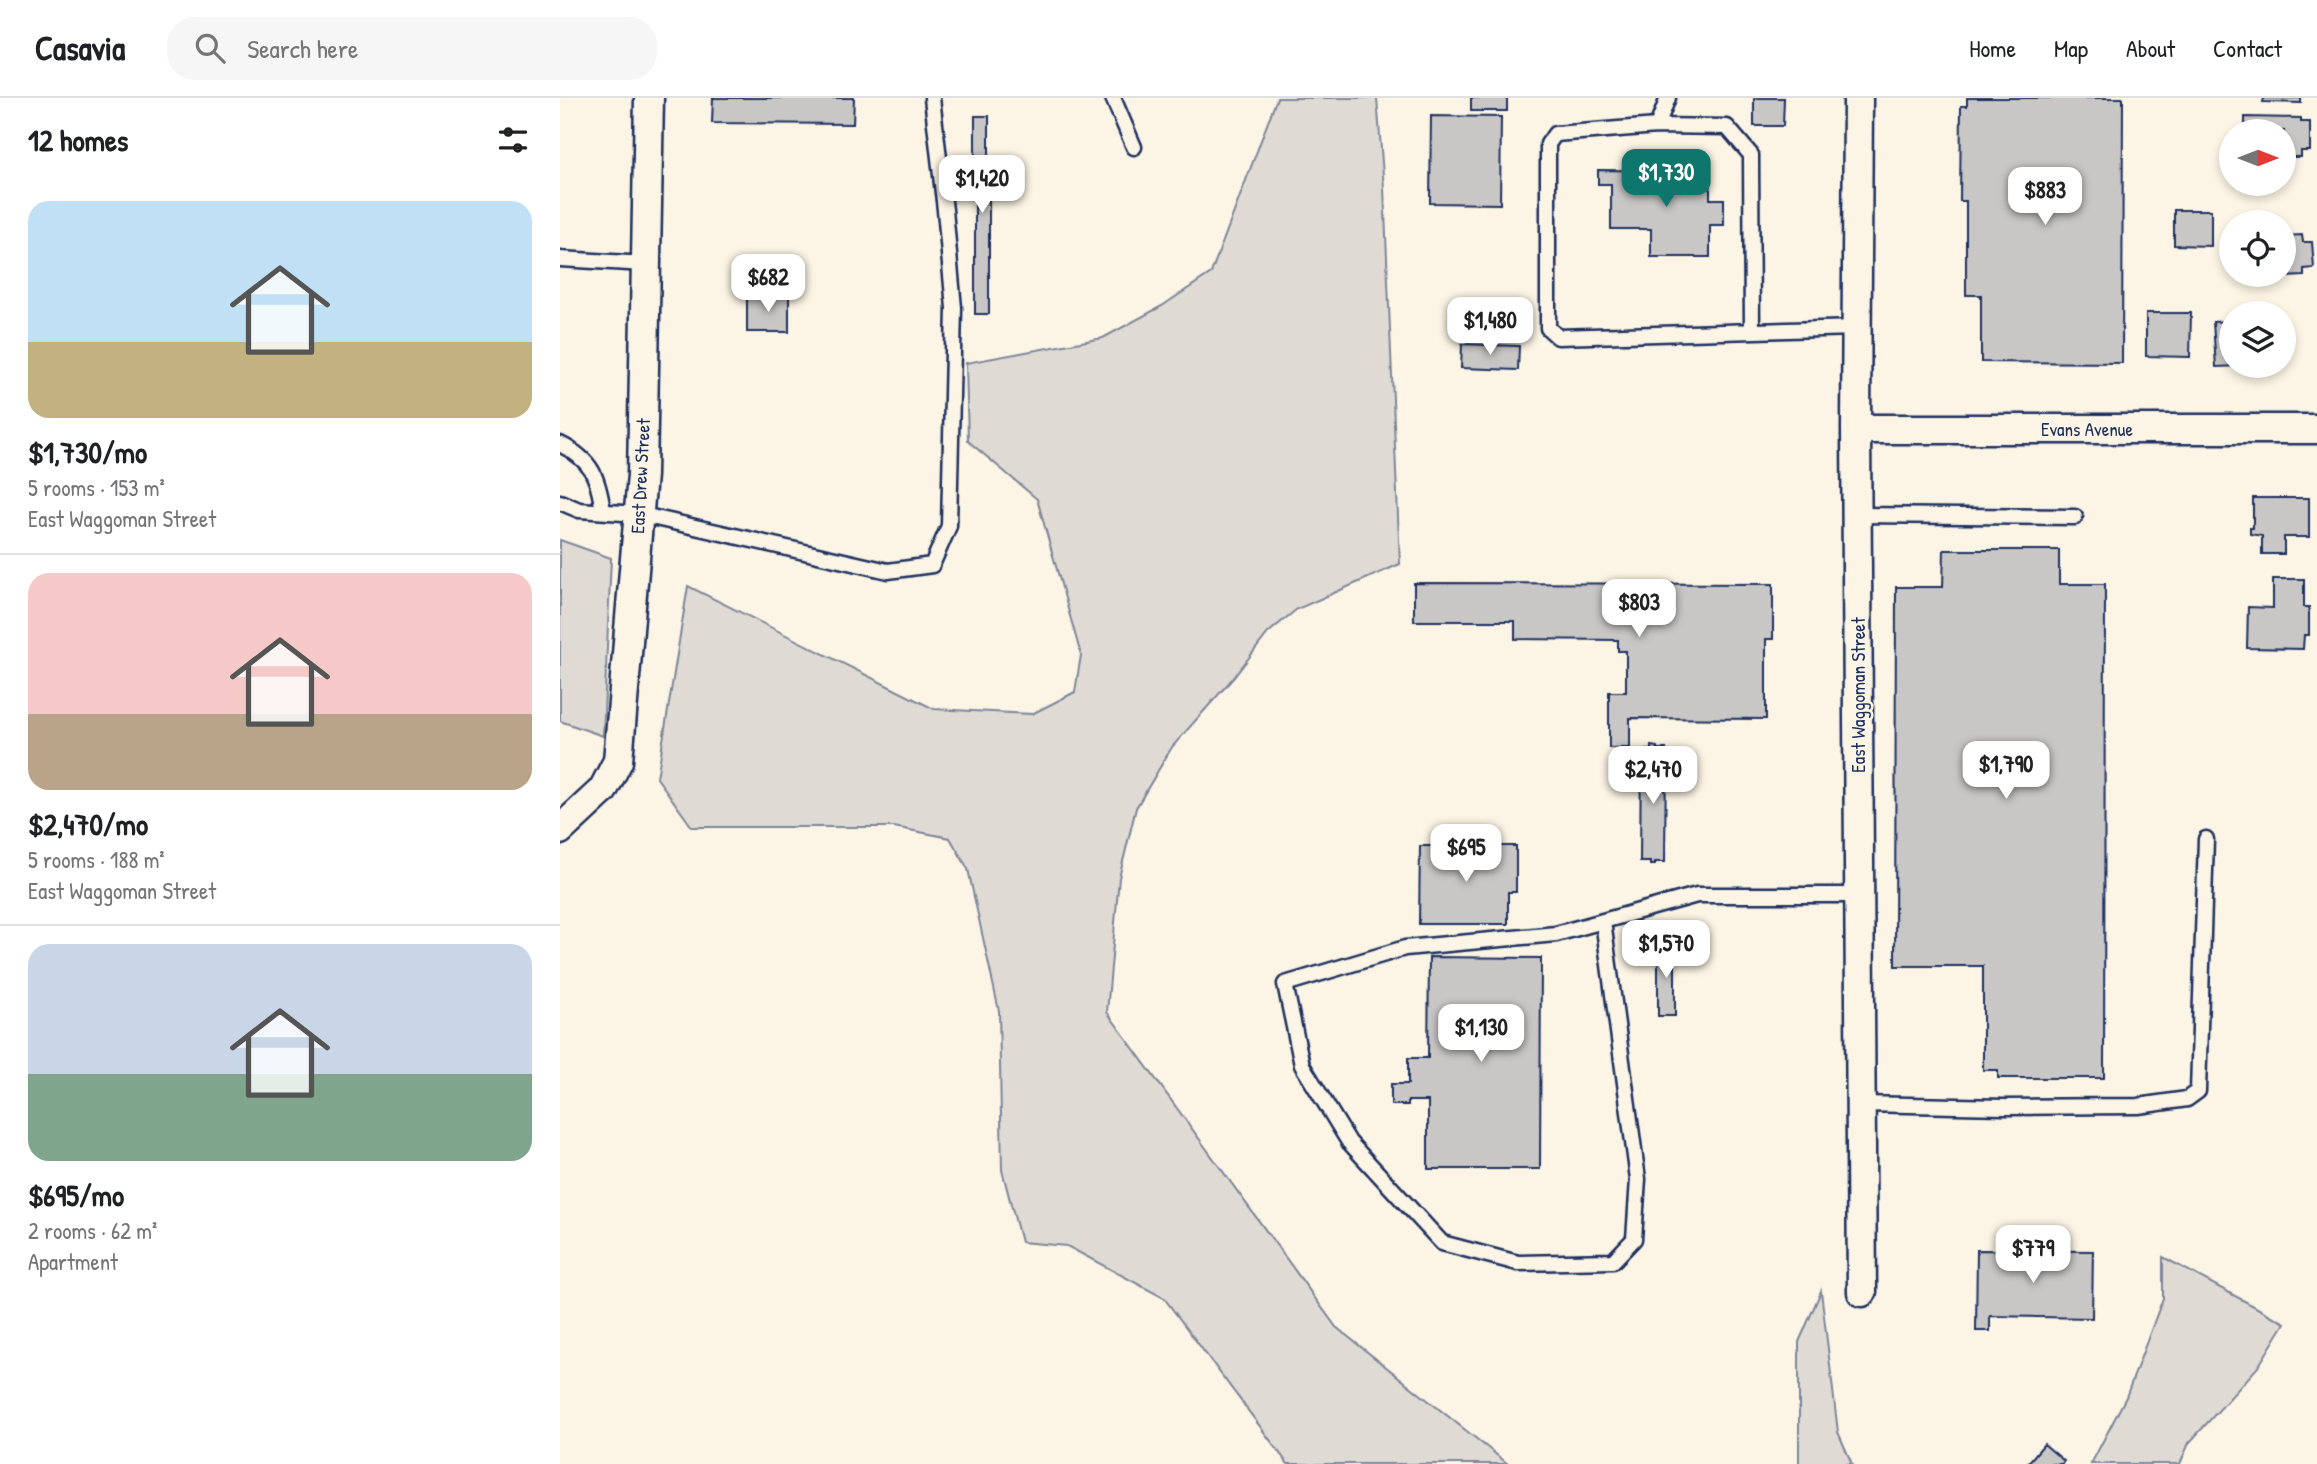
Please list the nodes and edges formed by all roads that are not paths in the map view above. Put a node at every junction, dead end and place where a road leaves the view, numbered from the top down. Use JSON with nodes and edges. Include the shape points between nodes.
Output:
{"nodes":[{"id":1,"x":649,"y":98,"type":"edge"},
{"id":2,"x":932,"y":98,"type":"edge"},
{"id":3,"x":1113,"y":98,"type":"edge"},
{"id":4,"x":1668,"y":98,"type":"edge"},
{"id":5,"x":1858,"y":98,"type":"edge"},
{"id":6,"x":1657,"y":126,"type":"junction"},
{"id":7,"x":1134,"y":147,"type":"dead end"},
{"id":8,"x":560,"y":259,"type":"edge"},
{"id":9,"x":646,"y":264,"type":"junction"},
{"id":10,"x":1857,"y":328,"type":"junction"},
{"id":11,"x":1752,"y":331,"type":"junction"},
{"id":12,"x":1856,"y":429,"type":"junction"},
{"id":13,"x":2317,"y":429,"type":"edge"},
{"id":14,"x":560,"y":444,"type":"edge"},
{"id":15,"x":560,"y":502,"type":"edge"},
{"id":16,"x":603,"y":511,"type":"junction"},
{"id":17,"x":638,"y":514,"type":"junction"},
{"id":18,"x":1857,"y":515,"type":"junction"},
{"id":19,"x":2076,"y":517,"type":"dead end"},
{"id":20,"x":560,"y":830,"type":"edge"},
{"id":21,"x":2206,"y":839,"type":"dead end"},
{"id":22,"x":1859,"y":895,"type":"junction"},
{"id":23,"x":1604,"y":920,"type":"junction"},
{"id":24,"x":1861,"y":1104,"type":"junction"},
{"id":25,"x":1862,"y":1292,"type":"dead end"}],
"edges":[{"from":1,"to":9,"type":"street","name":"East Drew Street"},
{"from":2,"to":17,"type":"lane","via":[[954,309],[949,526],[932,565],[888,571]]},
{"from":3,"to":7,"type":"lane"},
{"from":4,"to":6,"type":"lane"},
{"from":5,"to":10,"type":"street","name":"East Waggoman Street"},
{"from":6,"to":11,"type":"lane","via":[[1727,127],[1751,155]]},
{"from":6,"to":11,"type":"lane","via":[[1555,134],[1548,145],[1548,328],[1558,337]]},
{"from":8,"to":9,"type":"lane"},
{"from":9,"to":17,"type":"street","name":"East Drew Street"},
{"from":10,"to":11,"type":"lane"},
{"from":10,"to":12,"type":"street","name":"East Waggoman Street"},
{"from":12,"to":13,"type":"street","name":"Evans Avenue"},
{"from":12,"to":18,"type":"street","name":"East Waggoman Street"},
{"from":14,"to":16,"type":"lane","via":[[576,452],[592,470]]},
{"from":15,"to":16,"type":"lane"},
{"from":16,"to":17,"type":"lane"},
{"from":17,"to":20,"type":"street","name":"East Drew Street","via":[[618,761],[603,790]]},
{"from":18,"to":19,"type":"lane"},
{"from":18,"to":22,"type":"street","name":"East Waggoman Street"},
{"from":21,"to":24,"type":"lane","via":[[2198,1091],[2187,1099],[2138,1106]]},
{"from":22,"to":23,"type":"lane","via":[[1697,895]]},
{"from":22,"to":24,"type":"street","name":"East Waggoman Street"},
{"from":23,"to":23,"type":"lane","via":[[1556,934],[1405,948],[1285,984],[1302,1065],[1349,1142],[1442,1243],[1518,1263],[1613,1261],[1634,1239],[1638,1179]]},
{"from":24,"to":25,"type":"street","name":"East Waggoman Street"}]}
